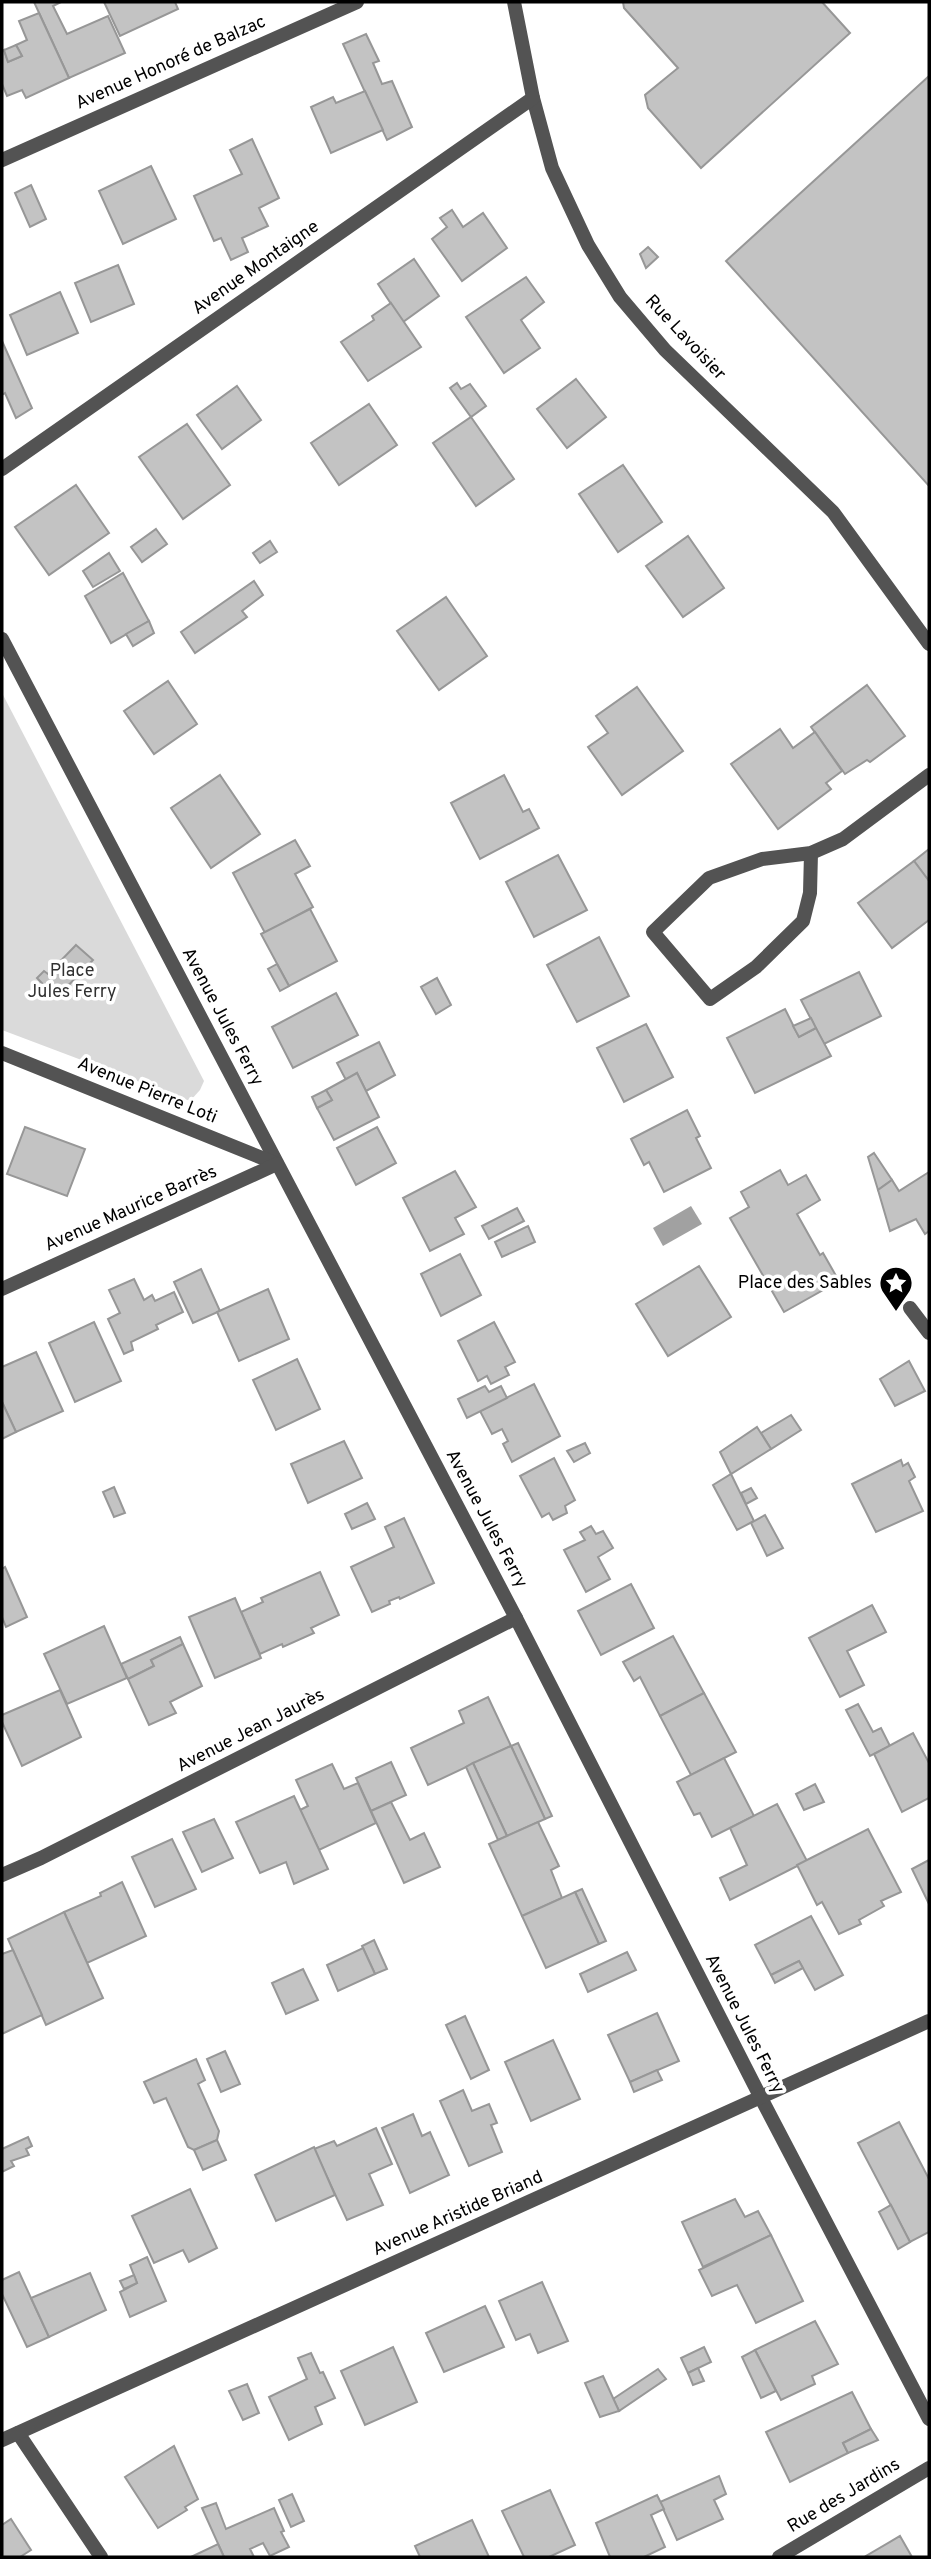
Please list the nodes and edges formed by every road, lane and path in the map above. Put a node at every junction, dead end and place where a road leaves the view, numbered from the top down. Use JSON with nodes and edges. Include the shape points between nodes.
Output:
{"nodes":[{"id":1,"x":357,"y":2,"type":"edge"},
{"id":2,"x":514,"y":2,"type":"edge"},
{"id":3,"x":533,"y":97,"type":"junction"},
{"id":4,"x":2,"y":160,"type":"edge"},
{"id":5,"x":2,"y":469,"type":"edge"},
{"id":6,"x":2,"y":639,"type":"edge"},
{"id":7,"x":929,"y":644,"type":"edge"},
{"id":8,"x":929,"y":775,"type":"edge"},
{"id":9,"x":811,"y":853,"type":"junction"},
{"id":10,"x":2,"y":1053,"type":"edge"},
{"id":11,"x":277,"y":1164,"type":"junction"},
{"id":12,"x":2,"y":1289,"type":"edge"},
{"id":13,"x":910,"y":1308,"type":"dead end"},
{"id":14,"x":929,"y":1334,"type":"edge"},
{"id":15,"x":516,"y":1618,"type":"junction"},
{"id":16,"x":2,"y":1875,"type":"edge"},
{"id":17,"x":929,"y":2021,"type":"edge"},
{"id":18,"x":761,"y":2098,"type":"junction"},
{"id":19,"x":929,"y":2419,"type":"edge"},
{"id":20,"x":18,"y":2432,"type":"junction"},
{"id":21,"x":2,"y":2440,"type":"edge"},
{"id":22,"x":929,"y":2468,"type":"edge"},
{"id":23,"x":101,"y":2557,"type":"edge"},
{"id":24,"x":779,"y":2557,"type":"edge"}],
"edges":[{"from":1,"to":4,"type":"street","name":"Avenue Honoré de Balzac"},
{"from":2,"to":3,"type":"street","name":"Rue Lavoisier"},
{"from":3,"to":5,"type":"street","name":"Avenue Montaigne"},
{"from":3,"to":7,"type":"street","name":"Rue Lavoisier","via":[[552,168],[588,245],[620,297],[665,350],[833,512]]},
{"from":6,"to":11,"type":"street","name":"Avenue Jules Ferry"},
{"from":8,"to":9,"type":"street","via":[[843,839]]},
{"from":9,"to":9,"type":"street","via":[[762,859],[709,878],[653,932],[710,999],[756,967],[803,921],[810,893]]},
{"from":10,"to":11,"type":"street","name":"Avenue Pierre Loti"},
{"from":11,"to":12,"type":"street","name":"Avenue Maurice Barrès"},
{"from":11,"to":15,"type":"street","name":"Avenue Jules Ferry"},
{"from":13,"to":14,"type":"street"},
{"from":15,"to":16,"type":"street","name":"Avenue Jean Jaurès"},
{"from":15,"to":18,"type":"street","name":"Avenue Jules Ferry"},
{"from":17,"to":18,"type":"street","name":"Avenue Aristide Briand"},
{"from":18,"to":19,"type":"street","name":"Avenue Jules Ferry"},
{"from":18,"to":20,"type":"street","name":"Avenue Aristide Briand"},
{"from":20,"to":21,"type":"street","name":"Avenue Aristide Briand"},
{"from":20,"to":23,"type":"street"},
{"from":22,"to":24,"type":"street","name":"Rue des Jardins"}]}
